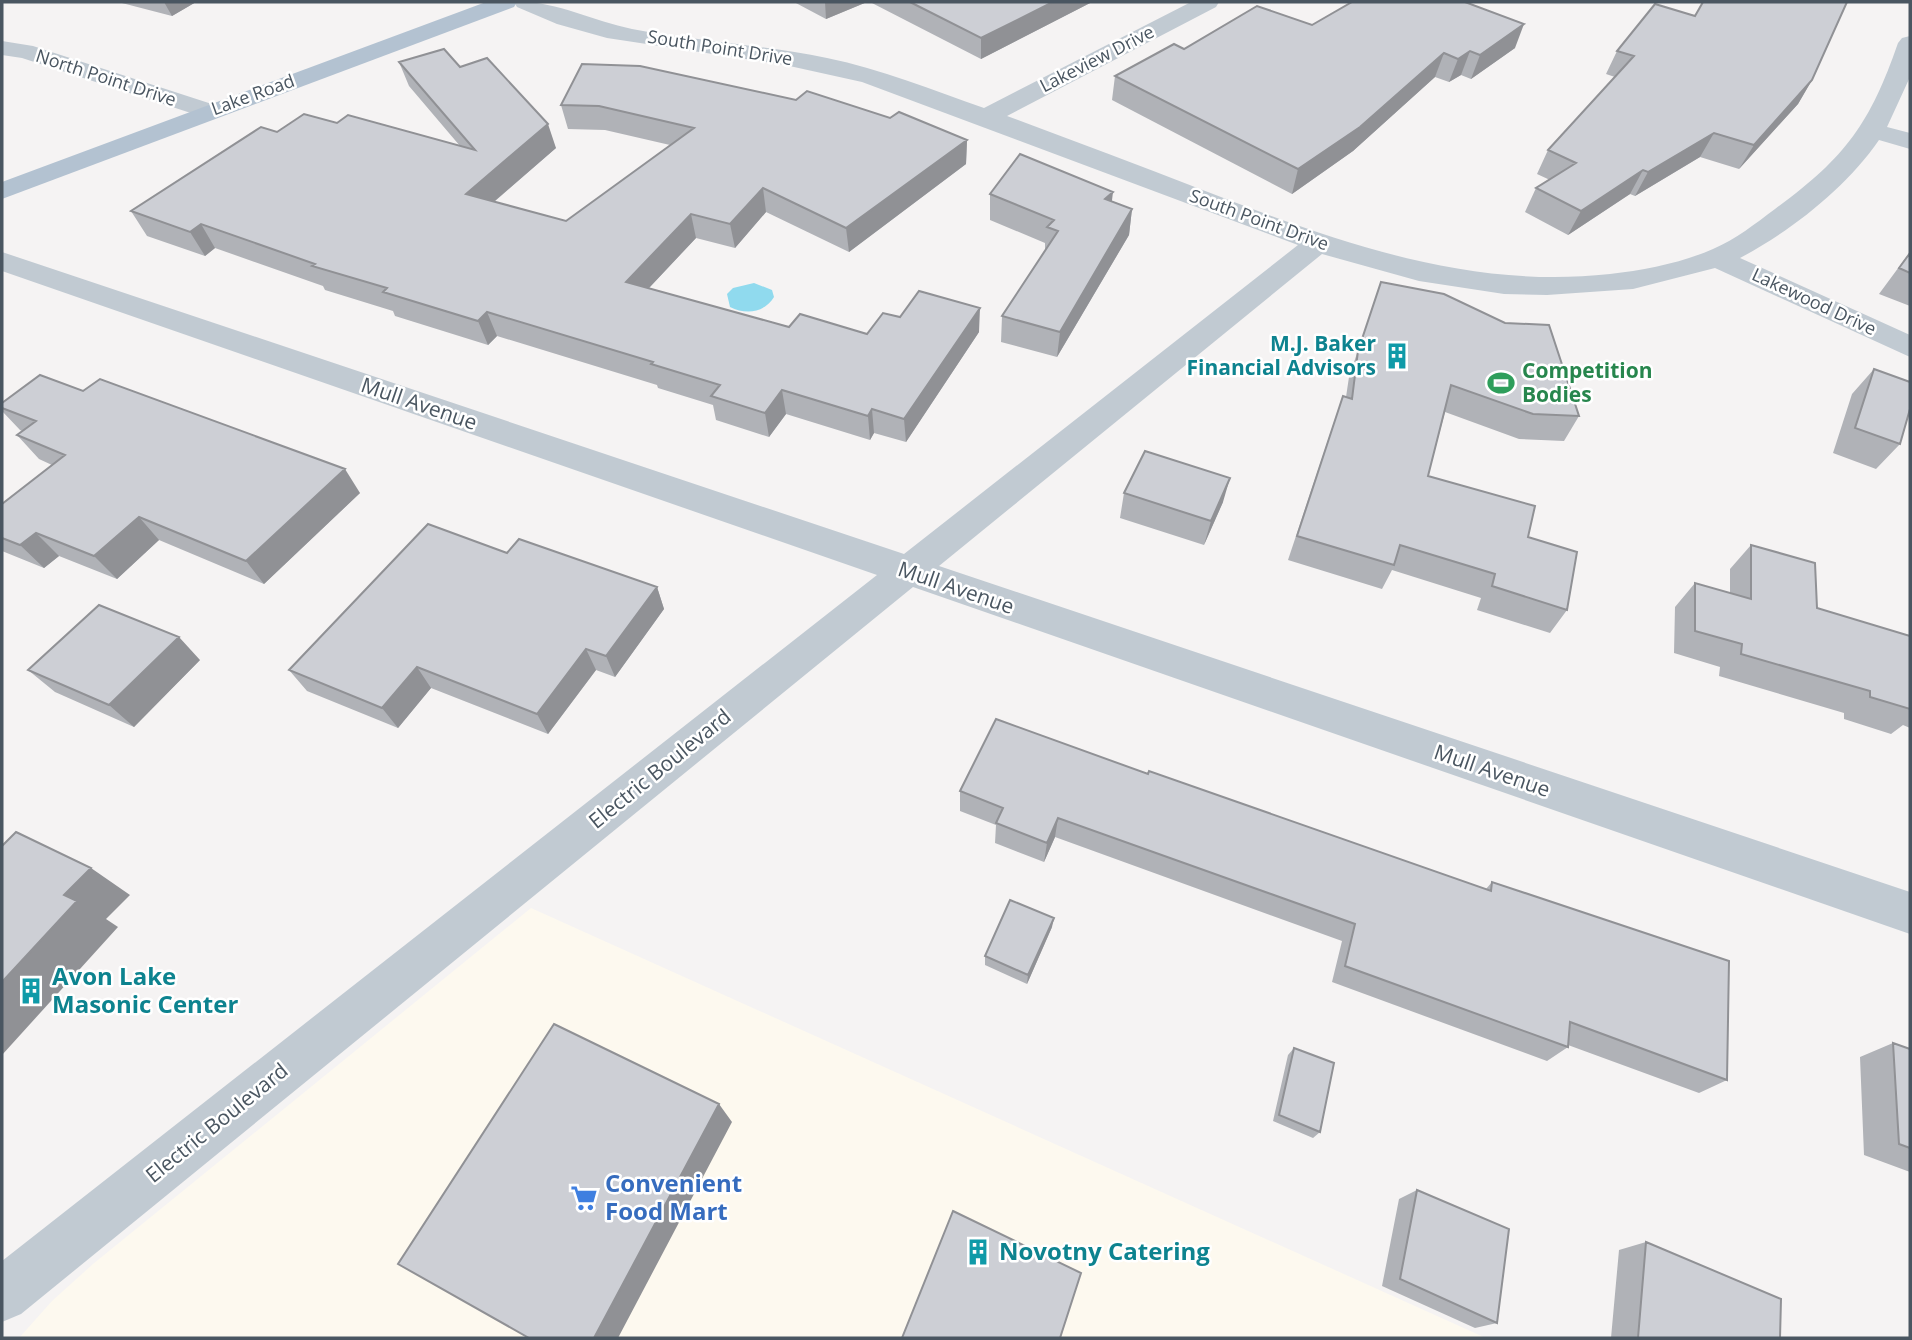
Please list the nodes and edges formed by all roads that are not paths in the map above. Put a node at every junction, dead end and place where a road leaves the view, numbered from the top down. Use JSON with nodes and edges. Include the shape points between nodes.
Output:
{"nodes":[{"id":1,"x":506,"y":2,"type":"edge"},
{"id":2,"x":525,"y":2,"type":"edge"},
{"id":3,"x":1208,"y":2,"type":"edge"},
{"id":4,"x":1910,"y":43,"type":"edge"},
{"id":5,"x":2,"y":48,"type":"edge"},
{"id":6,"x":209,"y":111,"type":"junction"},
{"id":7,"x":986,"y":117,"type":"junction"},
{"id":8,"x":1873,"y":131,"type":"junction"},
{"id":9,"x":1910,"y":141,"type":"edge"},
{"id":10,"x":2,"y":191,"type":"edge"},
{"id":11,"x":1318,"y":243,"type":"junction"},
{"id":12,"x":1717,"y":258,"type":"junction"},
{"id":13,"x":2,"y":261,"type":"edge"},
{"id":14,"x":1910,"y":346,"type":"edge"},
{"id":15,"x":907,"y":572,"type":"junction"},
{"id":16,"x":1910,"y":914,"type":"edge"},
{"id":17,"x":2,"y":1295,"type":"edge"}],
"edges":[{"from":1,"to":6,"type":"main road","name":"Lake Road"},
{"from":2,"to":7,"type":"street","name":"South Point Drive","via":[[595,29],[835,68]]},
{"from":3,"to":7,"type":"street","name":"Lakeview Drive"},
{"from":4,"to":8,"type":"street","name":"South Point Drive"},
{"from":5,"to":6,"type":"street","name":"North Point Drive","via":[[25,51]]},
{"from":6,"to":10,"type":"main road","name":"Lake Road"},
{"from":7,"to":11,"type":"street","name":"South Point Drive"},
{"from":8,"to":9,"type":"street"},
{"from":8,"to":12,"type":"street","name":"South Point Drive","via":[[1814,194],[1763,232]]},
{"from":11,"to":12,"type":"street","name":"South Point Drive","via":[[1414,271],[1517,284],[1616,282]]},
{"from":11,"to":15,"type":"street","name":"Electric Boulevard"},
{"from":12,"to":14,"type":"street","name":"Lakewood Drive"},
{"from":13,"to":15,"type":"street","name":"Mull Avenue"},
{"from":15,"to":16,"type":"street","name":"Mull Avenue"},
{"from":15,"to":17,"type":"street","name":"Electric Boulevard"}]}
